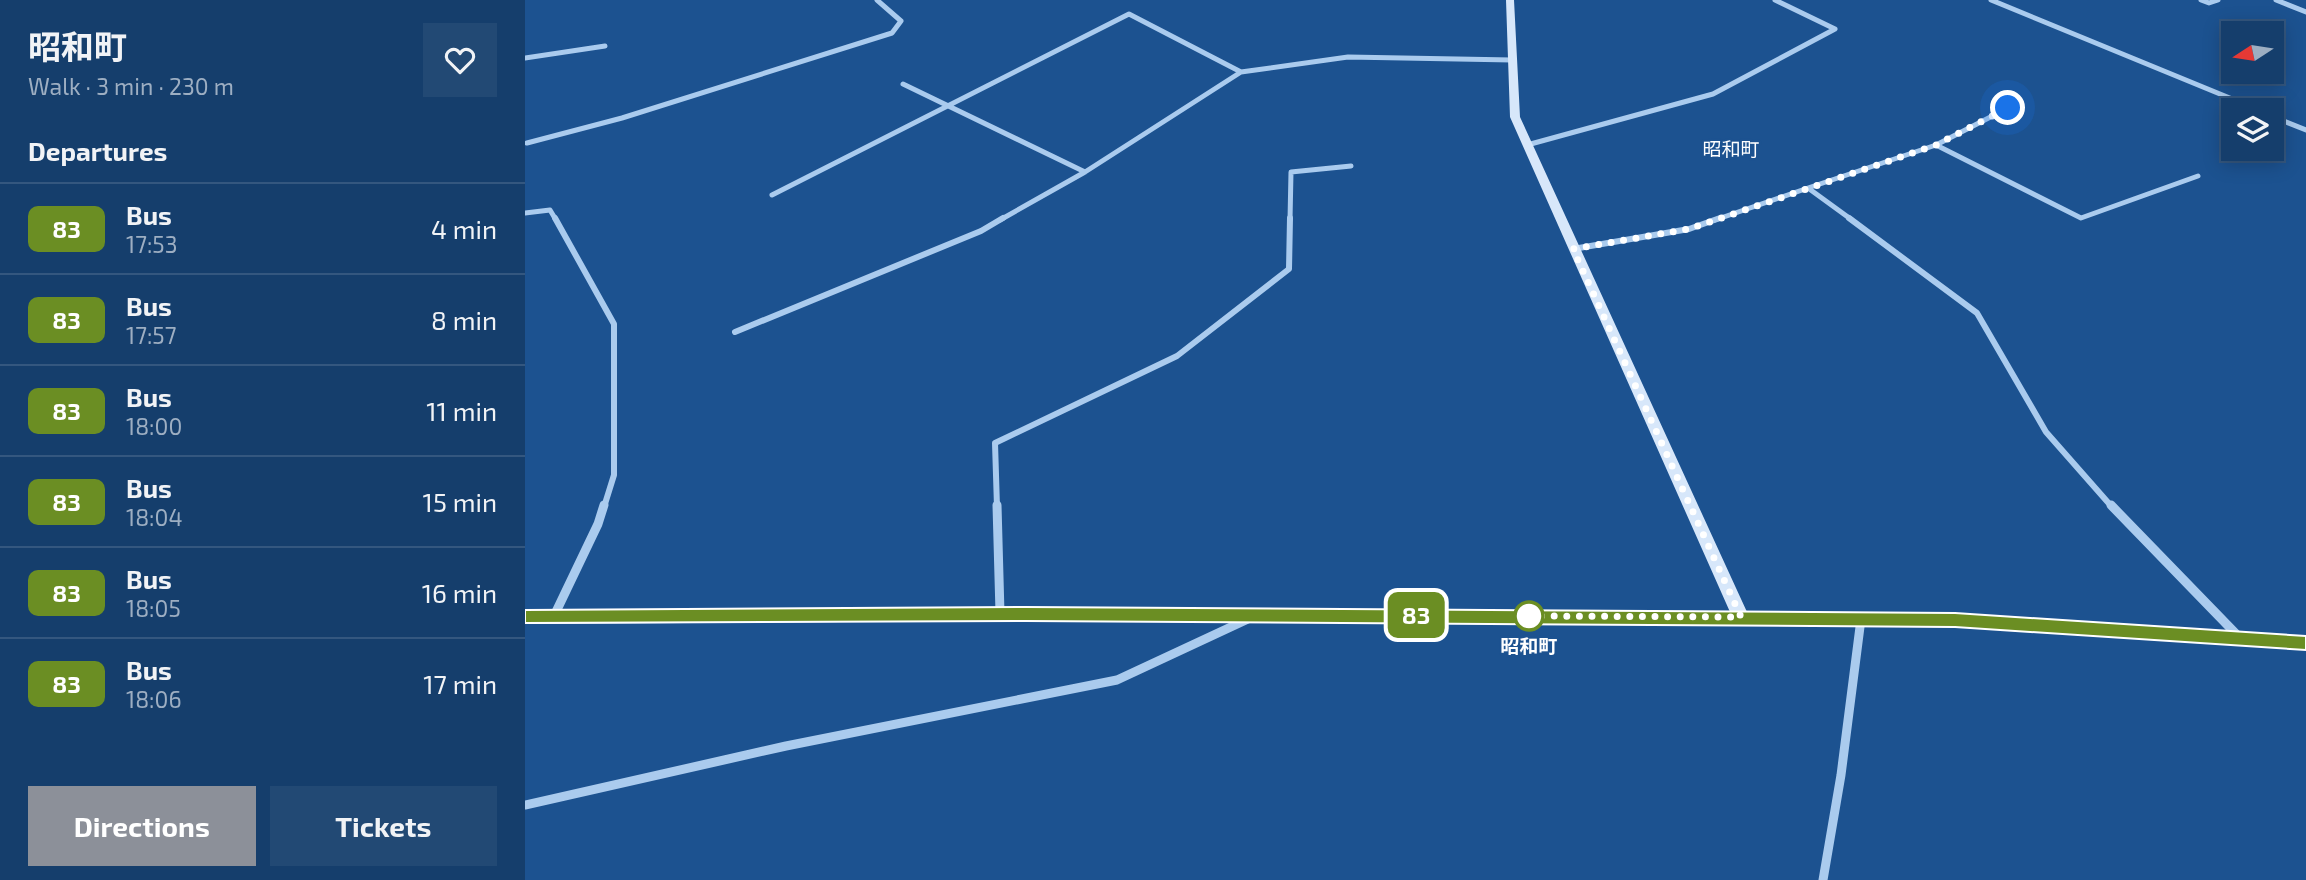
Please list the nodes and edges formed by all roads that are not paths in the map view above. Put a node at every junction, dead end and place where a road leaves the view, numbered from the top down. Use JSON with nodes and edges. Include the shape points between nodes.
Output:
{"nodes":[{"id":1,"x":877,"y":0,"type":"edge"},
{"id":2,"x":1510,"y":0,"type":"edge"},
{"id":3,"x":1775,"y":0,"type":"edge"},
{"id":4,"x":1991,"y":0,"type":"edge"},
{"id":5,"x":2201,"y":0,"type":"edge"},
{"id":6,"x":2218,"y":0,"type":"edge"},
{"id":7,"x":2276,"y":0,"type":"edge"},
{"id":8,"x":2306,"y":12,"type":"edge"},
{"id":9,"x":605,"y":46,"type":"dead end"},
{"id":10,"x":525,"y":58,"type":"edge"},
{"id":11,"x":1512,"y":60,"type":"junction"},
{"id":12,"x":1241,"y":72,"type":"junction"},
{"id":13,"x":903,"y":84,"type":"dead end"},
{"id":14,"x":2230,"y":98,"type":"edge"},
{"id":15,"x":949,"y":106,"type":"junction"},
{"id":16,"x":2008,"y":108,"type":"dead end"},
{"id":17,"x":2284,"y":121,"type":"edge"},
{"id":18,"x":2306,"y":130,"type":"edge"},
{"id":19,"x":527,"y":143,"type":"dead end"},
{"id":20,"x":1527,"y":145,"type":"junction"},
{"id":21,"x":1936,"y":145,"type":"junction"},
{"id":22,"x":1351,"y":166,"type":"dead end"},
{"id":23,"x":1085,"y":172,"type":"junction"},
{"id":24,"x":2198,"y":176,"type":"dead end"},
{"id":25,"x":1808,"y":188,"type":"junction"},
{"id":26,"x":772,"y":195,"type":"dead end"},
{"id":27,"x":525,"y":213,"type":"edge"},
{"id":28,"x":1573,"y":249,"type":"junction"},
{"id":29,"x":735,"y":332,"type":"dead end"},
{"id":30,"x":1000,"y":614,"type":"junction"},
{"id":31,"x":1259,"y":615,"type":"junction"},
{"id":32,"x":554,"y":616,"type":"junction"},
{"id":33,"x":525,"y":617,"type":"edge"},
{"id":34,"x":1741,"y":617,"type":"junction"},
{"id":35,"x":1861,"y":619,"type":"junction"},
{"id":36,"x":2241,"y":638,"type":"junction"},
{"id":37,"x":2306,"y":643,"type":"edge"},
{"id":38,"x":525,"y":805,"type":"edge"},
{"id":39,"x":1823,"y":880,"type":"edge"}],
"edges":[{"from":1,"to":19,"type":"street","via":[[901,21],[892,33]]},
{"from":2,"to":11,"type":"street"},
{"from":3,"to":20,"type":"street","via":[[1835,29],[1713,94]]},
{"from":4,"to":14,"type":"street"},
{"from":5,"to":6,"type":"street"},
{"from":7,"to":8,"type":"street"},
{"from":9,"to":10,"type":"street"},
{"from":11,"to":12,"type":"street","via":[[1347,57]]},
{"from":11,"to":20,"type":"street","via":[[1515,117]]},
{"from":12,"to":15,"type":"street","via":[[1129,13]]},
{"from":12,"to":23,"type":"street"},
{"from":13,"to":15,"type":"street"},
{"from":15,"to":23,"type":"street"},
{"from":15,"to":26,"type":"street"},
{"from":16,"to":21,"type":"street"},
{"from":17,"to":18,"type":"street"},
{"from":20,"to":28,"type":"street"},
{"from":21,"to":24,"type":"street","via":[[2081,218]]},
{"from":21,"to":25,"type":"street"},
{"from":22,"to":30,"type":"street","via":[[1291,172],[1289,269],[1269,285],[1177,356],[995,443]]},
{"from":23,"to":29,"type":"street","via":[[981,231]]},
{"from":25,"to":28,"type":"street","via":[[1689,229]]},
{"from":25,"to":36,"type":"street","via":[[1977,313],[2046,432]]},
{"from":27,"to":32,"type":"street","via":[[550,210],[614,324],[614,475],[598,524]]},
{"from":28,"to":34,"type":"street"},
{"from":30,"to":31,"type":"street"},
{"from":30,"to":32,"type":"street"},
{"from":31,"to":34,"type":"street"},
{"from":31,"to":38,"type":"street","via":[[1117,680],[786,746]]},
{"from":32,"to":33,"type":"street"},
{"from":34,"to":35,"type":"street"},
{"from":35,"to":36,"type":"street","via":[[1955,620]]},
{"from":35,"to":39,"type":"street"},
{"from":36,"to":37,"type":"street"}]}
